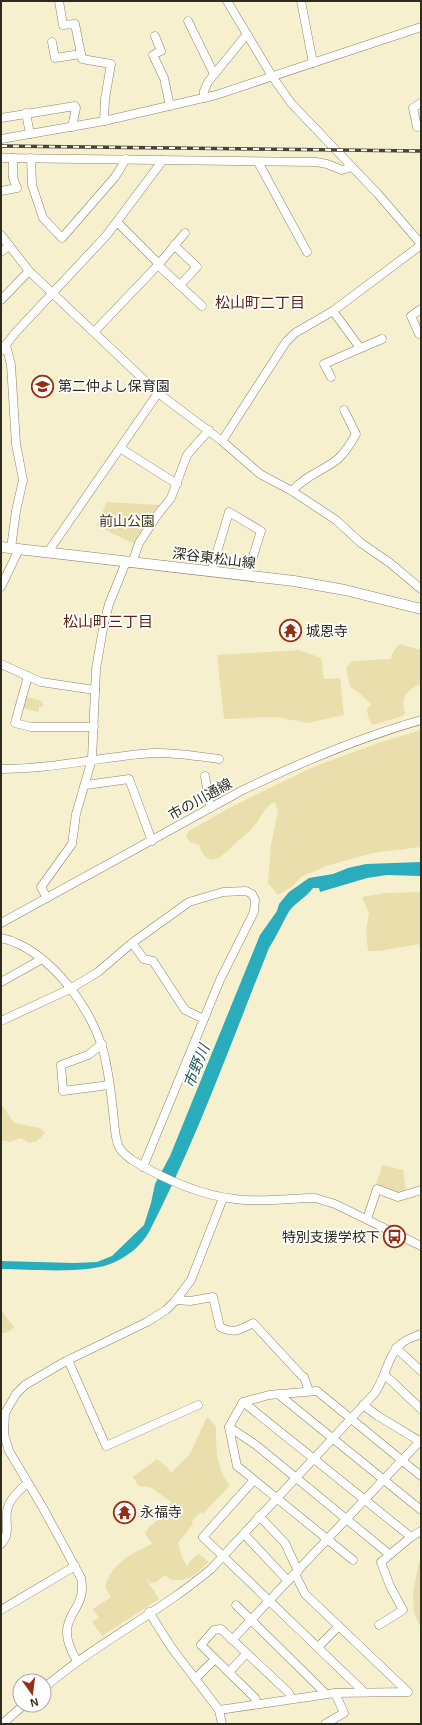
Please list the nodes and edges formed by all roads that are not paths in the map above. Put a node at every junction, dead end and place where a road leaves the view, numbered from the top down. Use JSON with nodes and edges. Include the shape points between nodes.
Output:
{"nodes":[{"id":1,"x":59,"y":1,"type":"edge"},
{"id":2,"x":227,"y":1,"type":"edge"},
{"id":3,"x":301,"y":1,"type":"edge"},
{"id":4,"x":188,"y":21,"type":"dead end"},
{"id":5,"x":421,"y":27,"type":"edge"},
{"id":6,"x":247,"y":34,"type":"junction"},
{"id":7,"x":155,"y":36,"type":"dead end"},
{"id":8,"x":52,"y":42,"type":"dead end"},
{"id":9,"x":81,"y":54,"type":"junction"},
{"id":10,"x":313,"y":63,"type":"junction"},
{"id":11,"x":214,"y":74,"type":"junction"},
{"id":12,"x":272,"y":76,"type":"junction"},
{"id":13,"x":204,"y":98,"type":"junction"},
{"id":14,"x":421,"y":103,"type":"edge"},
{"id":15,"x":170,"y":106,"type":"junction"},
{"id":16,"x":26,"y":113,"type":"junction"},
{"id":17,"x":1,"y":118,"type":"edge"},
{"id":18,"x":104,"y":121,"type":"junction"},
{"id":19,"x":421,"y":126,"type":"edge"},
{"id":20,"x":72,"y":127,"type":"junction"},
{"id":21,"x":30,"y":134,"type":"junction"},
{"id":22,"x":1,"y":139,"type":"edge"},
{"id":23,"x":1,"y":158,"type":"edge"},
{"id":24,"x":13,"y":158,"type":"junction"},
{"id":25,"x":31,"y":158,"type":"junction"},
{"id":26,"x":126,"y":159,"type":"junction"},
{"id":27,"x":163,"y":160,"type":"junction"},
{"id":28,"x":258,"y":162,"type":"junction"},
{"id":29,"x":352,"y":167,"type":"junction"},
{"id":30,"x":1,"y":191,"type":"edge"},
{"id":31,"x":117,"y":222,"type":"junction"},
{"id":32,"x":185,"y":233,"type":"dead end"},
{"id":33,"x":1,"y":236,"type":"edge"},
{"id":34,"x":174,"y":245,"type":"junction"},
{"id":35,"x":421,"y":245,"type":"edge"},
{"id":36,"x":9,"y":246,"type":"junction"},
{"id":37,"x":1,"y":252,"type":"edge"},
{"id":38,"x":307,"y":252,"type":"dead end"},
{"id":39,"x":158,"y":264,"type":"junction"},
{"id":40,"x":29,"y":271,"type":"junction"},
{"id":41,"x":180,"y":285,"type":"junction"},
{"id":42,"x":52,"y":293,"type":"junction"},
{"id":43,"x":1,"y":300,"type":"edge"},
{"id":44,"x":202,"y":306,"type":"dead end"},
{"id":45,"x":421,"y":309,"type":"edge"},
{"id":46,"x":333,"y":311,"type":"junction"},
{"id":47,"x":94,"y":332,"type":"junction"},
{"id":48,"x":421,"y":333,"type":"edge"},
{"id":49,"x":382,"y":339,"type":"dead end"},
{"id":50,"x":3,"y":348,"type":"edge"},
{"id":51,"x":360,"y":348,"type":"junction"},
{"id":52,"x":331,"y":377,"type":"dead end"},
{"id":53,"x":158,"y":393,"type":"junction"},
{"id":54,"x":344,"y":410,"type":"dead end"},
{"id":55,"x":209,"y":430,"type":"junction"},
{"id":56,"x":222,"y":440,"type":"junction"},
{"id":57,"x":120,"y":448,"type":"junction"},
{"id":58,"x":177,"y":484,"type":"junction"},
{"id":59,"x":292,"y":491,"type":"junction"},
{"id":60,"x":10,"y":548,"type":"edge"},
{"id":61,"x":48,"y":552,"type":"junction"},
{"id":62,"x":129,"y":562,"type":"junction"},
{"id":63,"x":211,"y":572,"type":"junction"},
{"id":64,"x":247,"y":576,"type":"junction"},
{"id":65,"x":1,"y":587,"type":"edge"},
{"id":66,"x":421,"y":589,"type":"edge"},
{"id":67,"x":421,"y":609,"type":"edge"},
{"id":68,"x":1,"y":664,"type":"edge"},
{"id":69,"x":28,"y":676,"type":"junction"},
{"id":70,"x":95,"y":690,"type":"junction"},
{"id":71,"x":421,"y":720,"type":"edge"},
{"id":72,"x":94,"y":727,"type":"junction"},
{"id":73,"x":92,"y":759,"type":"junction"},
{"id":74,"x":219,"y":759,"type":"dead end"},
{"id":75,"x":1,"y":769,"type":"edge"},
{"id":76,"x":205,"y":776,"type":"dead end"},
{"id":77,"x":86,"y":785,"type":"junction"},
{"id":78,"x":210,"y":808,"type":"junction"},
{"id":79,"x":152,"y":840,"type":"junction"},
{"id":80,"x":47,"y":898,"type":"junction"},
{"id":81,"x":1,"y":923,"type":"edge"},
{"id":82,"x":1,"y":938,"type":"edge"},
{"id":83,"x":132,"y":943,"type":"junction"},
{"id":84,"x":42,"y":959,"type":"junction"},
{"id":85,"x":1,"y":982,"type":"edge"},
{"id":86,"x":70,"y":989,"type":"junction"},
{"id":87,"x":204,"y":1019,"type":"junction"},
{"id":88,"x":1,"y":1022,"type":"edge"},
{"id":89,"x":102,"y":1044,"type":"junction"},
{"id":90,"x":110,"y":1085,"type":"junction"},
{"id":91,"x":143,"y":1167,"type":"junction"},
{"id":92,"x":421,"y":1190,"type":"edge"},
{"id":93,"x":223,"y":1198,"type":"junction"},
{"id":94,"x":366,"y":1219,"type":"junction"},
{"id":95,"x":421,"y":1246,"type":"edge"},
{"id":96,"x":176,"y":1300,"type":"junction"},
{"id":97,"x":421,"y":1334,"type":"edge"},
{"id":98,"x":396,"y":1348,"type":"junction"},
{"id":99,"x":68,"y":1360,"type":"junction"},
{"id":100,"x":421,"y":1372,"type":"edge"},
{"id":101,"x":385,"y":1375,"type":"junction"},
{"id":102,"x":309,"y":1391,"type":"junction"},
{"id":103,"x":278,"y":1394,"type":"junction"},
{"id":104,"x":243,"y":1402,"type":"junction"},
{"id":105,"x":363,"y":1404,"type":"junction"},
{"id":106,"x":198,"y":1405,"type":"dead end"},
{"id":107,"x":421,"y":1409,"type":"edge"},
{"id":108,"x":350,"y":1418,"type":"junction"},
{"id":109,"x":229,"y":1427,"type":"junction"},
{"id":110,"x":332,"y":1438,"type":"junction"},
{"id":111,"x":421,"y":1441,"type":"edge"},
{"id":112,"x":313,"y":1458,"type":"junction"},
{"id":113,"x":402,"y":1460,"type":"junction"},
{"id":114,"x":421,"y":1476,"type":"edge"},
{"id":115,"x":295,"y":1478,"type":"junction"},
{"id":116,"x":254,"y":1480,"type":"junction"},
{"id":117,"x":384,"y":1480,"type":"junction"},
{"id":118,"x":28,"y":1483,"type":"junction"},
{"id":119,"x":277,"y":1498,"type":"junction"},
{"id":120,"x":365,"y":1500,"type":"junction"},
{"id":121,"x":421,"y":1510,"type":"edge"},
{"id":122,"x":259,"y":1516,"type":"junction"},
{"id":123,"x":346,"y":1520,"type":"junction"},
{"id":124,"x":421,"y":1531,"type":"edge"},
{"id":125,"x":244,"y":1534,"type":"junction"},
{"id":126,"x":411,"y":1537,"type":"junction"},
{"id":127,"x":327,"y":1540,"type":"junction"},
{"id":128,"x":1,"y":1544,"type":"edge"},
{"id":129,"x":389,"y":1554,"type":"junction"},
{"id":130,"x":224,"y":1555,"type":"junction"},
{"id":131,"x":353,"y":1560,"type":"dead end"},
{"id":132,"x":75,"y":1566,"type":"junction"},
{"id":133,"x":296,"y":1572,"type":"junction"},
{"id":134,"x":288,"y":1581,"type":"junction"},
{"id":135,"x":270,"y":1600,"type":"junction"},
{"id":136,"x":236,"y":1605,"type":"dead end"},
{"id":137,"x":1,"y":1610,"type":"edge"},
{"id":138,"x":149,"y":1612,"type":"junction"},
{"id":139,"x":251,"y":1620,"type":"junction"},
{"id":140,"x":379,"y":1625,"type":"dead end"},
{"id":141,"x":339,"y":1626,"type":"junction"},
{"id":142,"x":232,"y":1640,"type":"junction"},
{"id":143,"x":318,"y":1647,"type":"junction"},
{"id":144,"x":246,"y":1654,"type":"junction"},
{"id":145,"x":215,"y":1659,"type":"junction"},
{"id":146,"x":77,"y":1661,"type":"junction"},
{"id":147,"x":229,"y":1672,"type":"junction"},
{"id":148,"x":196,"y":1678,"type":"junction"},
{"id":149,"x":52,"y":1681,"type":"edge"},
{"id":150,"x":364,"y":1692,"type":"junction"},
{"id":151,"x":326,"y":1694,"type":"junction"},
{"id":152,"x":335,"y":1694,"type":"junction"},
{"id":153,"x":291,"y":1698,"type":"junction"},
{"id":154,"x":257,"y":1703,"type":"junction"},
{"id":155,"x":219,"y":1710,"type":"junction"},
{"id":156,"x":15,"y":1713,"type":"edge"},
{"id":157,"x":2,"y":1724,"type":"edge"},
{"id":158,"x":222,"y":1724,"type":"edge"},
{"id":159,"x":325,"y":1724,"type":"edge"}],
"edges":[{"from":1,"to":9,"type":"street","via":[[63,25],[75,24]]},
{"from":2,"to":6,"type":"street"},
{"from":3,"to":10,"type":"street"},
{"from":4,"to":11,"type":"street"},
{"from":5,"to":10,"type":"street"},
{"from":6,"to":11,"type":"street"},
{"from":6,"to":12,"type":"street"},
{"from":7,"to":15,"type":"street","via":[[161,52],[153,55],[164,78]]},
{"from":8,"to":9,"type":"street","via":[[55,58]]},
{"from":9,"to":18,"type":"street","via":[[82,59],[111,64]]},
{"from":10,"to":12,"type":"street"},
{"from":11,"to":13,"type":"street","via":[[204,91]]},
{"from":12,"to":13,"type":"street"},
{"from":12,"to":29,"type":"street","via":[[299,112]]},
{"from":13,"to":15,"type":"street"},
{"from":14,"to":19,"type":"street","via":[[413,108],[417,127]]},
{"from":15,"to":18,"type":"street"},
{"from":16,"to":17,"type":"street"},
{"from":16,"to":20,"type":"street","via":[[75,106]]},
{"from":16,"to":21,"type":"street"},
{"from":18,"to":20,"type":"street"},
{"from":20,"to":21,"type":"street"},
{"from":21,"to":22,"type":"street"},
{"from":23,"to":24,"type":"street"},
{"from":24,"to":25,"type":"street"},
{"from":24,"to":30,"type":"street","via":[[16,188]]},
{"from":25,"to":26,"type":"street"},
{"from":25,"to":26,"type":"street","via":[[32,186],[43,218],[62,238],[115,177]]},
{"from":26,"to":27,"type":"street"},
{"from":27,"to":28,"type":"street"},
{"from":27,"to":31,"type":"street"},
{"from":28,"to":29,"type":"street","via":[[316,162],[342,170]]},
{"from":28,"to":38,"type":"street"},
{"from":29,"to":35,"type":"street"},
{"from":31,"to":39,"type":"street"},
{"from":31,"to":42,"type":"street"},
{"from":32,"to":34,"type":"street"},
{"from":33,"to":36,"type":"street"},
{"from":34,"to":39,"type":"street"},
{"from":34,"to":41,"type":"street","via":[[196,266]]},
{"from":35,"to":46,"type":"street"},
{"from":36,"to":37,"type":"street"},
{"from":36,"to":40,"type":"street"},
{"from":39,"to":41,"type":"street"},
{"from":39,"to":47,"type":"street"},
{"from":40,"to":42,"type":"street"},
{"from":40,"to":43,"type":"street"},
{"from":41,"to":44,"type":"street"},
{"from":42,"to":47,"type":"street"},
{"from":42,"to":50,"type":"street"},
{"from":45,"to":48,"type":"street","via":[[411,316],[419,334]]},
{"from":46,"to":51,"type":"street"},
{"from":46,"to":56,"type":"street","via":[[295,333],[286,342]]},
{"from":47,"to":53,"type":"street"},
{"from":49,"to":51,"type":"street"},
{"from":50,"to":60,"type":"street","via":[[12,365],[16,444],[23,480]]},
{"from":51,"to":52,"type":"street","via":[[324,364]]},
{"from":53,"to":55,"type":"street"},
{"from":53,"to":57,"type":"street"},
{"from":54,"to":59,"type":"street","via":[[356,434],[348,449],[338,459],[307,476]]},
{"from":55,"to":56,"type":"street"},
{"from":55,"to":58,"type":"street","via":[[187,455]]},
{"from":56,"to":59,"type":"street","via":[[260,474]]},
{"from":57,"to":58,"type":"street"},
{"from":57,"to":61,"type":"street"},
{"from":58,"to":62,"type":"street","via":[[171,498],[138,543]]},
{"from":59,"to":66,"type":"street","via":[[333,517],[361,543]]},
{"from":60,"to":61,"type":"main road","name":"深谷東松山線"},
{"from":60,"to":65,"type":"street"},
{"from":61,"to":62,"type":"main road","name":"深谷東松山線"},
{"from":62,"to":63,"type":"main road","name":"深谷東松山線"},
{"from":62,"to":70,"type":"street","via":[[109,604],[96,669]]},
{"from":63,"to":64,"type":"main road","name":"深谷東松山線"},
{"from":63,"to":64,"type":"street","via":[[230,512],[261,531]]},
{"from":64,"to":67,"type":"main road","name":"深谷東松山線","via":[[345,590]]},
{"from":68,"to":69,"type":"street"},
{"from":69,"to":70,"type":"street","via":[[48,684]]},
{"from":69,"to":72,"type":"street","via":[[15,723],[31,727]]},
{"from":70,"to":72,"type":"street"},
{"from":71,"to":78,"type":"street","name":"市の川通線","via":[[382,731],[304,762]]},
{"from":72,"to":73,"type":"street"},
{"from":73,"to":74,"type":"street","via":[[154,753]]},
{"from":73,"to":75,"type":"street","via":[[23,769]]},
{"from":73,"to":77,"type":"street"},
{"from":76,"to":78,"type":"street"},
{"from":77,"to":79,"type":"street","via":[[129,779]]},
{"from":77,"to":80,"type":"street","via":[[76,814],[72,844],[41,887]]},
{"from":78,"to":79,"type":"street","name":"市の川通線"},
{"from":79,"to":80,"type":"street","name":"市の川通線"},
{"from":80,"to":81,"type":"street","name":"市の川通線"},
{"from":82,"to":84,"type":"street"},
{"from":83,"to":86,"type":"street","via":[[98,972]]},
{"from":83,"to":87,"type":"street","via":[[144,959],[153,961],[185,1010]]},
{"from":83,"to":87,"type":"street","via":[[189,902],[223,892],[246,890],[252,894],[255,900],[254,912],[231,955]]},
{"from":84,"to":85,"type":"street"},
{"from":84,"to":86,"type":"street"},
{"from":86,"to":88,"type":"street"},
{"from":86,"to":89,"type":"street","via":[[91,1018]]},
{"from":87,"to":91,"type":"street"},
{"from":89,"to":90,"type":"street"},
{"from":89,"to":90,"type":"street","via":[[88,1055],[61,1065],[63,1091]]},
{"from":90,"to":91,"type":"street","via":[[120,1147]]},
{"from":91,"to":93,"type":"street"},
{"from":92,"to":94,"type":"street","via":[[398,1197],[377,1189]]},
{"from":93,"to":94,"type":"street","via":[[315,1198],[335,1204]]},
{"from":93,"to":96,"type":"street","via":[[191,1280]]},
{"from":94,"to":95,"type":"street"},
{"from":96,"to":99,"type":"street","via":[[147,1322]]},
{"from":96,"to":102,"type":"street","via":[[190,1301],[212,1297],[220,1327],[223,1329],[237,1331],[252,1323],[304,1377]]},
{"from":97,"to":98,"type":"street"},
{"from":98,"to":100,"type":"street"},
{"from":98,"to":101,"type":"street"},
{"from":99,"to":106,"type":"street","via":[[106,1446]]},
{"from":99,"to":118,"type":"street","via":[[25,1385],[16,1394],[5,1413],[6,1443]]},
{"from":101,"to":105,"type":"street","via":[[379,1387]]},
{"from":101,"to":107,"type":"street"},
{"from":102,"to":103,"type":"street"},
{"from":102,"to":108,"type":"street","via":[[317,1391]]},
{"from":103,"to":104,"type":"street"},
{"from":103,"to":110,"type":"street"},
{"from":104,"to":109,"type":"street"},
{"from":104,"to":112,"type":"street"},
{"from":105,"to":108,"type":"street"},
{"from":105,"to":111,"type":"street","via":[[378,1416]]},
{"from":108,"to":110,"type":"street"},
{"from":108,"to":113,"type":"street"},
{"from":109,"to":115,"type":"street","via":[[256,1445]]},
{"from":109,"to":116,"type":"street","via":[[238,1466]]},
{"from":110,"to":112,"type":"street"},
{"from":110,"to":117,"type":"street"},
{"from":111,"to":113,"type":"street"},
{"from":112,"to":115,"type":"street"},
{"from":112,"to":120,"type":"street"},
{"from":113,"to":114,"type":"street"},
{"from":113,"to":117,"type":"street"},
{"from":115,"to":119,"type":"street"},
{"from":115,"to":123,"type":"street"},
{"from":116,"to":119,"type":"street"},
{"from":116,"to":130,"type":"street","via":[[203,1537]]},
{"from":117,"to":120,"type":"street"},
{"from":117,"to":121,"type":"street"},
{"from":118,"to":128,"type":"street","via":[[16,1493],[7,1508],[7,1534]]},
{"from":118,"to":132,"type":"street"},
{"from":119,"to":122,"type":"street"},
{"from":119,"to":127,"type":"street"},
{"from":120,"to":123,"type":"street"},
{"from":120,"to":126,"type":"street"},
{"from":122,"to":125,"type":"street"},
{"from":122,"to":133,"type":"street","via":[[285,1543]]},
{"from":123,"to":127,"type":"street"},
{"from":123,"to":129,"type":"street"},
{"from":124,"to":126,"type":"street"},
{"from":125,"to":130,"type":"street"},
{"from":125,"to":134,"type":"street"},
{"from":126,"to":129,"type":"street"},
{"from":127,"to":131,"type":"street"},
{"from":127,"to":133,"type":"street"},
{"from":129,"to":140,"type":"street","via":[[381,1562],[403,1610]]},
{"from":130,"to":135,"type":"street"},
{"from":130,"to":138,"type":"street","via":[[193,1584]]},
{"from":132,"to":137,"type":"street"},
{"from":132,"to":146,"type":"street","via":[[81,1578],[82,1591],[78,1606],[68,1620],[66,1632],[68,1643]]},
{"from":133,"to":134,"type":"street"},
{"from":133,"to":141,"type":"street","via":[[306,1594]]},
{"from":134,"to":135,"type":"street"},
{"from":135,"to":139,"type":"street"},
{"from":135,"to":143,"type":"street"},
{"from":136,"to":139,"type":"street"},
{"from":138,"to":146,"type":"street"},
{"from":138,"to":148,"type":"street","via":[[171,1647]]},
{"from":139,"to":142,"type":"street"},
{"from":139,"to":151,"type":"street"},
{"from":141,"to":143,"type":"street"},
{"from":141,"to":150,"type":"street","via":[[408,1692]]},
{"from":142,"to":144,"type":"street"},
{"from":142,"to":145,"type":"street","via":[[221,1629],[214,1630],[201,1645]]},
{"from":143,"to":150,"type":"street"},
{"from":144,"to":147,"type":"street"},
{"from":144,"to":153,"type":"street","via":[[289,1693]]},
{"from":145,"to":147,"type":"street"},
{"from":145,"to":148,"type":"street"},
{"from":146,"to":149,"type":"street"},
{"from":147,"to":154,"type":"street"},
{"from":148,"to":155,"type":"street"},
{"from":150,"to":152,"type":"street"},
{"from":151,"to":152,"type":"street"},
{"from":151,"to":153,"type":"street"},
{"from":152,"to":159,"type":"street","via":[[344,1713]]},
{"from":153,"to":154,"type":"street"},
{"from":154,"to":155,"type":"street"},
{"from":155,"to":158,"type":"street"},
{"from":156,"to":157,"type":"street"}]}
